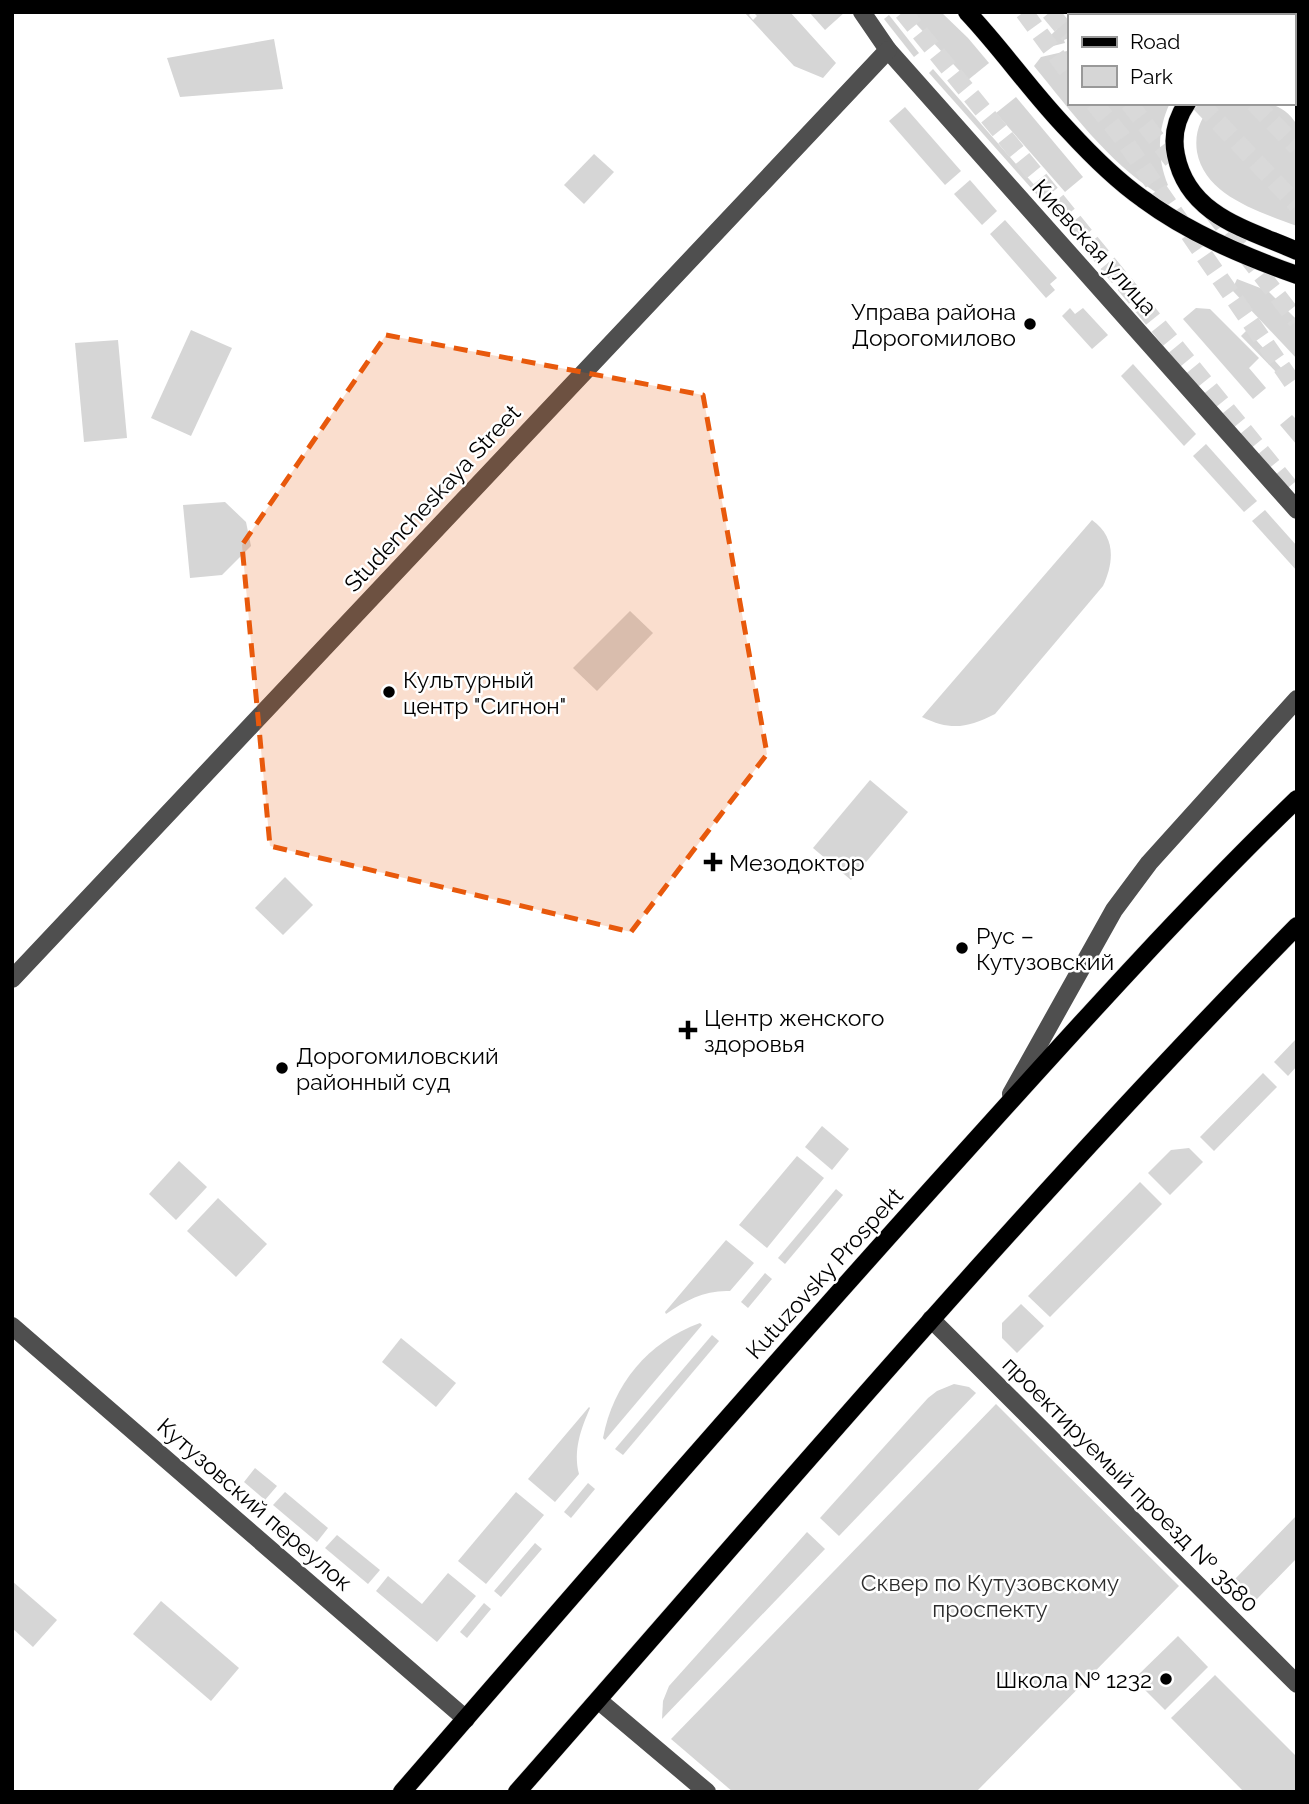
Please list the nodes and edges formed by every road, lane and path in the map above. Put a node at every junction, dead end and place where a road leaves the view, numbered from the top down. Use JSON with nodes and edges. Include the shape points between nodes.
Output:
{"nodes":[{"id":1,"x":862,"y":12,"type":"edge"},
{"id":2,"x":967,"y":12,"type":"edge"},
{"id":3,"x":888,"y":50,"type":"junction"},
{"id":4,"x":1185,"y":105,"type":"edge"},
{"id":5,"x":1297,"y":251,"type":"edge"},
{"id":6,"x":1297,"y":275,"type":"edge"},
{"id":7,"x":1297,"y":510,"type":"edge"},
{"id":8,"x":1296,"y":700,"type":"edge"},
{"id":9,"x":1297,"y":799,"type":"edge"},
{"id":10,"x":1297,"y":926,"type":"edge"},
{"id":11,"x":12,"y":979,"type":"edge"},
{"id":12,"x":1004,"y":1107,"type":"junction"},
{"id":13,"x":931,"y":1318,"type":"junction"},
{"id":14,"x":12,"y":1326,"type":"edge"},
{"id":15,"x":1297,"y":1684,"type":"edge"},
{"id":16,"x":598,"y":1700,"type":"junction"},
{"id":17,"x":466,"y":1719,"type":"junction"},
{"id":18,"x":402,"y":1792,"type":"edge"},
{"id":19,"x":517,"y":1792,"type":"edge"},
{"id":20,"x":707,"y":1792,"type":"edge"}],
"edges":[{"from":1,"to":3,"type":"street","name":"Киевская улица"},
{"from":2,"to":6,"type":"main road","via":[[1066,128],[1143,199],[1198,233]]},
{"from":3,"to":7,"type":"street","name":"Киевская улица"},
{"from":3,"to":11,"type":"street","name":"Studencheskaya Street"},
{"from":4,"to":5,"type":"main road","via":[[1174,147],[1188,188],[1222,218]]},
{"from":8,"to":12,"type":"street","via":[[1149,863],[1114,910]]},
{"from":9,"to":12,"type":"main road","name":"Kutuzovsky Prospekt"},
{"from":10,"to":13,"type":"main road","via":[[1200,1024]]},
{"from":12,"to":17,"type":"main road","name":"Kutuzovsky Prospekt"},
{"from":13,"to":15,"type":"street","name":"проектируемый проезд № 3580"},
{"from":13,"to":16,"type":"main road"},
{"from":14,"to":17,"type":"street","name":"Кутузовский переулок"},
{"from":16,"to":19,"type":"main road"},
{"from":16,"to":20,"type":"street"},
{"from":17,"to":18,"type":"main road","name":"Kutuzovsky Prospekt"}]}
